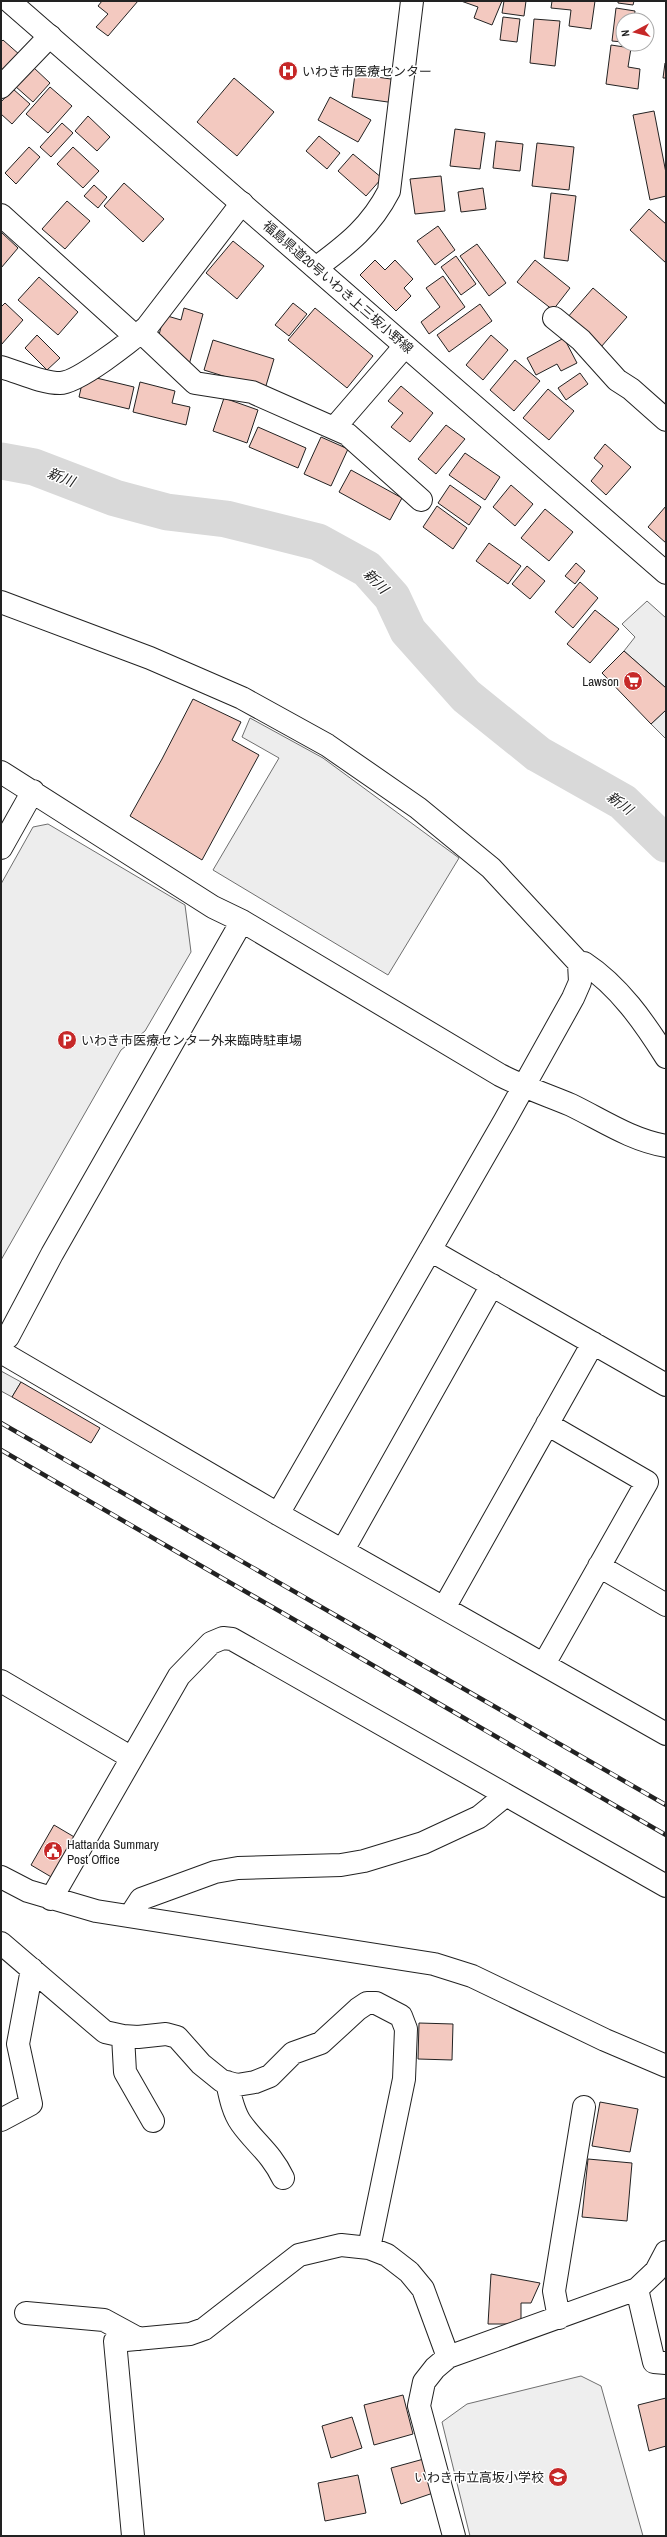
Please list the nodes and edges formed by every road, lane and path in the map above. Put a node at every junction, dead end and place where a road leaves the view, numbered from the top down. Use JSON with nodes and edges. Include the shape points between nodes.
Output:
{"nodes":[{"id":1,"x":9,"y":1,"type":"edge"},
{"id":2,"x":412,"y":1,"type":"edge"},
{"id":3,"x":50,"y":36,"type":"junction"},
{"id":4,"x":1,"y":87,"type":"edge"},
{"id":5,"x":242,"y":203,"type":"junction"},
{"id":6,"x":1,"y":214,"type":"edge"},
{"id":7,"x":317,"y":267,"type":"junction"},
{"id":8,"x":554,"y":318,"type":"dead end"},
{"id":9,"x":139,"y":335,"type":"junction"},
{"id":10,"x":405,"y":346,"type":"junction"},
{"id":11,"x":1,"y":367,"type":"edge"},
{"id":12,"x":666,"y":420,"type":"edge"},
{"id":13,"x":335,"y":427,"type":"junction"},
{"id":14,"x":421,"y":500,"type":"dead end"},
{"id":15,"x":666,"y":574,"type":"edge"},
{"id":16,"x":1,"y":602,"type":"edge"},
{"id":17,"x":1,"y":772,"type":"edge"},
{"id":18,"x":34,"y":791,"type":"junction"},
{"id":19,"x":1,"y":848,"type":"edge"},
{"id":20,"x":242,"y":921,"type":"junction"},
{"id":21,"x":579,"y":963,"type":"junction"},
{"id":22,"x":666,"y":1057,"type":"edge"},
{"id":23,"x":522,"y":1087,"type":"junction"},
{"id":24,"x":666,"y":1146,"type":"edge"},
{"id":25,"x":430,"y":1250,"type":"junction"},
{"id":26,"x":492,"y":1285,"type":"junction"},
{"id":27,"x":593,"y":1343,"type":"junction"},
{"id":28,"x":5,"y":1345,"type":"edge"},
{"id":29,"x":666,"y":1385,"type":"edge"},
{"id":30,"x":547,"y":1424,"type":"junction"},
{"id":31,"x":278,"y":1514,"type":"junction"},
{"id":32,"x":343,"y":1550,"type":"junction"},
{"id":33,"x":599,"y":1566,"type":"junction"},
{"id":34,"x":666,"y":1605,"type":"edge"},
{"id":35,"x":444,"y":1608,"type":"junction"},
{"id":36,"x":544,"y":1664,"type":"junction"},
{"id":37,"x":1,"y":1681,"type":"edge"},
{"id":38,"x":666,"y":1734,"type":"edge"},
{"id":39,"x":132,"y":1758,"type":"junction"},
{"id":40,"x":506,"y":1796,"type":"junction"},
{"id":41,"x":1,"y":1877,"type":"edge"},
{"id":42,"x":666,"y":1886,"type":"edge"},
{"id":43,"x":51,"y":1899,"type":"junction"},
{"id":44,"x":130,"y":1916,"type":"junction"},
{"id":45,"x":1,"y":1943,"type":"edge"},
{"id":46,"x":32,"y":1969,"type":"junction"},
{"id":47,"x":123,"y":2036,"type":"junction"},
{"id":48,"x":666,"y":2066,"type":"edge"},
{"id":49,"x":227,"y":2082,"type":"junction"},
{"id":50,"x":584,"y":2107,"type":"dead end"},
{"id":51,"x":1,"y":2120,"type":"edge"},
{"id":52,"x":153,"y":2121,"type":"dead end"},
{"id":53,"x":283,"y":2178,"type":"dead end"},
{"id":54,"x":369,"y":2248,"type":"junction"},
{"id":55,"x":666,"y":2252,"type":"edge"},
{"id":56,"x":637,"y":2289,"type":"junction"},
{"id":57,"x":26,"y":2312,"type":"dead end"},
{"id":58,"x":559,"y":2318,"type":"junction"},
{"id":59,"x":139,"y":2339,"type":"junction"},
{"id":60,"x":448,"y":2357,"type":"junction"},
{"id":61,"x":666,"y":2363,"type":"edge"},
{"id":62,"x":133,"y":2536,"type":"edge"},
{"id":63,"x":454,"y":2536,"type":"edge"}],
"edges":[{"from":1,"to":3,"type":"street","name":"福島県道20号いわき上三坂小野線"},
{"from":2,"to":7,"type":"street","via":[[390,191],[376,214],[355,239]]},
{"from":3,"to":4,"type":"street"},
{"from":3,"to":5,"type":"street","name":"福島県道20号いわき上三坂小野線"},
{"from":5,"to":7,"type":"street","name":"福島県道20号いわき上三坂小野線"},
{"from":5,"to":9,"type":"street"},
{"from":6,"to":9,"type":"street"},
{"from":7,"to":10,"type":"street","name":"福島県道20号いわき上三坂小野線"},
{"from":8,"to":12,"type":"street","via":[[581,340],[617,380]]},
{"from":9,"to":11,"type":"street","via":[[129,344],[66,382],[51,381]]},
{"from":9,"to":13,"type":"street","via":[[195,383],[252,392]]},
{"from":10,"to":13,"type":"street"},
{"from":10,"to":15,"type":"street","name":"福島県道20号いわき上三坂小野線"},
{"from":13,"to":14,"type":"street","via":[[348,434]]},
{"from":16,"to":21,"type":"street","via":[[150,658],[235,695],[327,745],[418,808],[491,868]]},
{"from":17,"to":18,"type":"street"},
{"from":18,"to":19,"type":"street"},
{"from":18,"to":20,"type":"street","via":[[213,907]]},
{"from":20,"to":23,"type":"street"},
{"from":20,"to":28,"type":"street","via":[[52,1254]]},
{"from":21,"to":22,"type":"street","via":[[584,963],[609,982],[651,1033]]},
{"from":21,"to":23,"type":"street","via":[[580,982]]},
{"from":23,"to":24,"type":"street","via":[[571,1105],[624,1132]]},
{"from":23,"to":25,"type":"street"},
{"from":25,"to":26,"type":"street"},
{"from":25,"to":31,"type":"street"},
{"from":26,"to":27,"type":"street"},
{"from":26,"to":32,"type":"street"},
{"from":27,"to":29,"type":"street"},
{"from":27,"to":30,"type":"street"},
{"from":28,"to":31,"type":"street"},
{"from":30,"to":33,"type":"street","via":[[647,1482]]},
{"from":30,"to":35,"type":"street"},
{"from":31,"to":32,"type":"street"},
{"from":32,"to":35,"type":"street"},
{"from":33,"to":34,"type":"street"},
{"from":33,"to":36,"type":"street"},
{"from":35,"to":36,"type":"street"},
{"from":36,"to":38,"type":"street"},
{"from":37,"to":39,"type":"street"},
{"from":39,"to":40,"type":"street","via":[[180,1676],[211,1644],[223,1638],[232,1639]]},
{"from":39,"to":43,"type":"street"},
{"from":40,"to":42,"type":"street"},
{"from":40,"to":44,"type":"street","via":[[479,1817],[423,1843],[364,1861],[341,1865],[238,1868],[215,1872],[141,1899]]},
{"from":41,"to":43,"type":"street"},
{"from":43,"to":44,"type":"street","via":[[96,1911]]},
{"from":44,"to":48,"type":"street","via":[[434,1964],[472,1976],[604,2040]]},
{"from":45,"to":46,"type":"street"},
{"from":46,"to":47,"type":"street","via":[[105,2032]]},
{"from":46,"to":51,"type":"street","via":[[18,2044],[31,2104]]},
{"from":47,"to":49,"type":"street","via":[[166,2034],[177,2037],[201,2064]]},
{"from":47,"to":52,"type":"street","via":[[125,2072]]},
{"from":49,"to":53,"type":"street","via":[[233,2106],[241,2123],[274,2159]]},
{"from":49,"to":54,"type":"street","via":[[237,2085],[270,2076],[293,2053],[321,2043],[367,2003],[376,2003],[401,2016],[406,2028],[404,2079]]},
{"from":50,"to":58,"type":"street","via":[[554,2291]]},
{"from":54,"to":59,"type":"street","via":[[341,2245],[299,2255],[204,2329],[190,2334]]},
{"from":54,"to":60,"type":"street","via":[[386,2255],[409,2272],[422,2289]]},
{"from":55,"to":56,"type":"street","via":[[656,2272]]},
{"from":56,"to":58,"type":"street"},
{"from":56,"to":61,"type":"street","via":[[654,2362]]},
{"from":57,"to":59,"type":"street","via":[[104,2320]]},
{"from":58,"to":60,"type":"street"},
{"from":59,"to":62,"type":"street","via":[[115,2341]]},
{"from":60,"to":63,"type":"street","via":[[424,2382],[419,2406]]}]}
